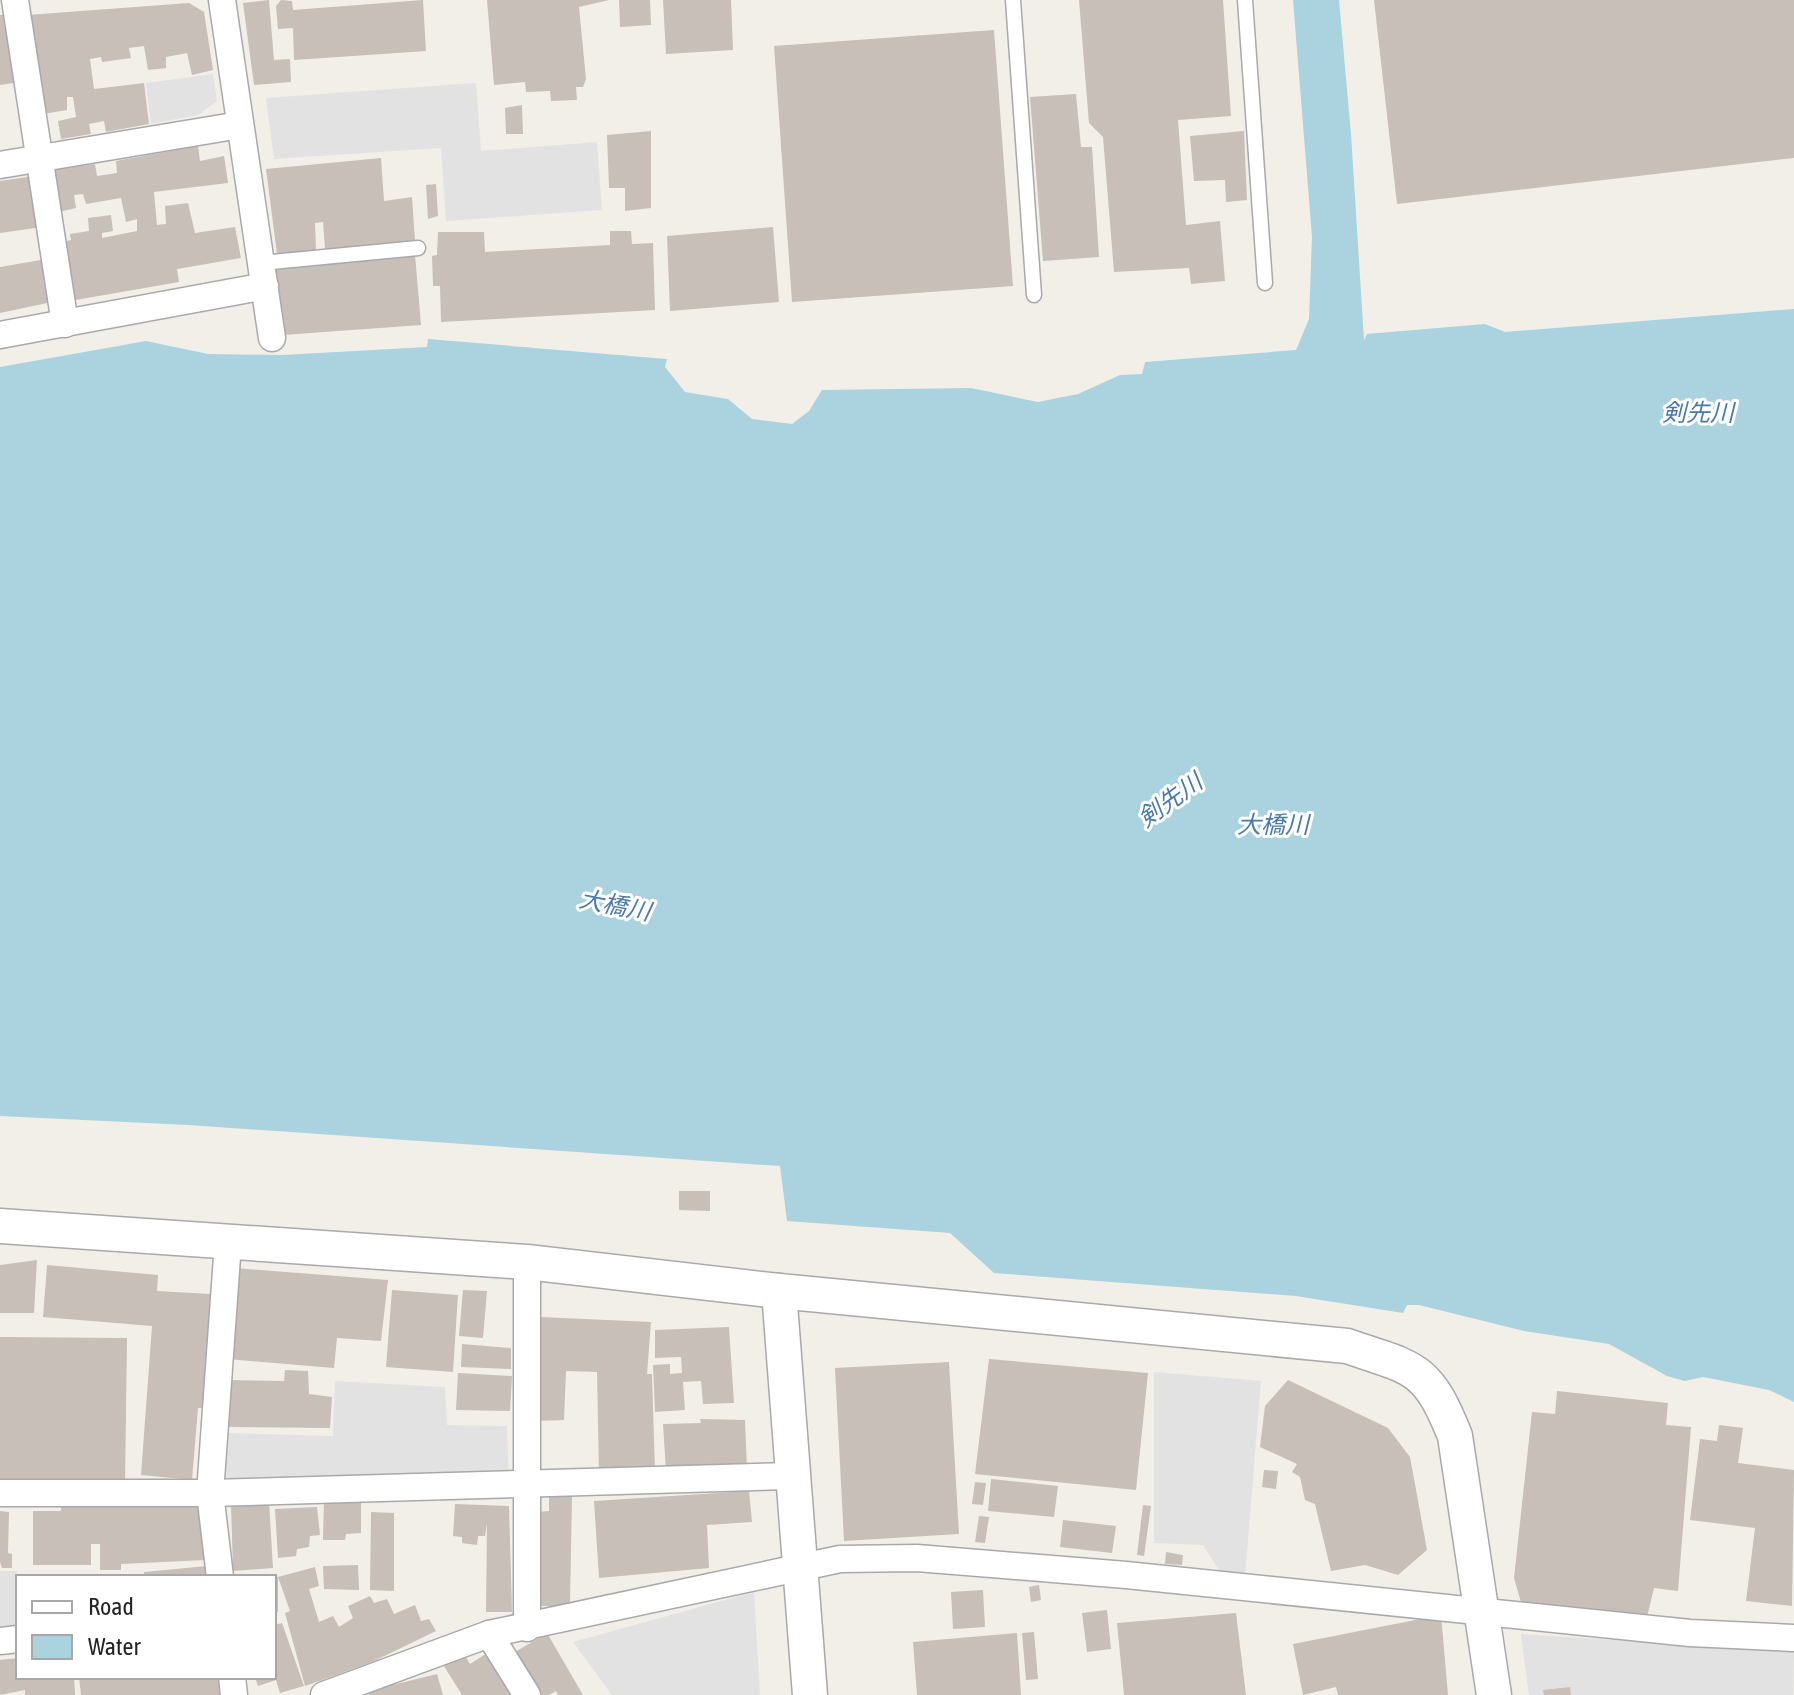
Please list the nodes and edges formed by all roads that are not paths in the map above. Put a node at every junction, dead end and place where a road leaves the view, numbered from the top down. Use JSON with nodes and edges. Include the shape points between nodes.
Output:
{"nodes":[{"id":1,"x":15,"y":0,"type":"edge"},
{"id":2,"x":222,"y":0,"type":"edge"},
{"id":3,"x":1013,"y":0,"type":"edge"},
{"id":4,"x":1245,"y":0,"type":"edge"},
{"id":5,"x":240,"y":125,"type":"junction"},
{"id":6,"x":41,"y":158,"type":"junction"},
{"id":7,"x":0,"y":165,"type":"edge"},
{"id":8,"x":418,"y":248,"type":"dead end"},
{"id":9,"x":263,"y":274,"type":"junction"},
{"id":10,"x":1265,"y":283,"type":"dead end"},
{"id":11,"x":1034,"y":295,"type":"dead end"},
{"id":12,"x":65,"y":324,"type":"junction"},
{"id":13,"x":0,"y":335,"type":"edge"},
{"id":14,"x":272,"y":338,"type":"dead end"},
{"id":15,"x":0,"y":1226,"type":"edge"},
{"id":16,"x":228,"y":1243,"type":"junction"},
{"id":17,"x":527,"y":1262,"type":"junction"},
{"id":18,"x":779,"y":1291,"type":"junction"},
{"id":19,"x":791,"y":1476,"type":"junction"},
{"id":20,"x":527,"y":1485,"type":"junction"},
{"id":21,"x":0,"y":1493,"type":"edge"},
{"id":22,"x":210,"y":1493,"type":"junction"},
{"id":23,"x":799,"y":1566,"type":"junction"},
{"id":24,"x":220,"y":1575,"type":"edge"},
{"id":25,"x":1482,"y":1610,"type":"junction"},
{"id":26,"x":527,"y":1628,"type":"junction"},
{"id":27,"x":489,"y":1634,"type":"junction"},
{"id":28,"x":1794,"y":1638,"type":"edge"},
{"id":29,"x":324,"y":1695,"type":"edge"},
{"id":30,"x":527,"y":1695,"type":"edge"},
{"id":31,"x":810,"y":1695,"type":"edge"},
{"id":32,"x":1494,"y":1695,"type":"edge"}],
"edges":[{"from":1,"to":6,"type":"street"},
{"from":2,"to":5,"type":"street"},
{"from":3,"to":11,"type":"lane"},
{"from":4,"to":10,"type":"lane"},
{"from":5,"to":6,"type":"street"},
{"from":5,"to":9,"type":"street"},
{"from":6,"to":7,"type":"street"},
{"from":6,"to":12,"type":"street"},
{"from":8,"to":9,"type":"lane"},
{"from":9,"to":12,"type":"street"},
{"from":9,"to":14,"type":"street"},
{"from":12,"to":13,"type":"street"},
{"from":15,"to":16,"type":"street"},
{"from":16,"to":17,"type":"street"},
{"from":16,"to":22,"type":"street"},
{"from":17,"to":18,"type":"street"},
{"from":17,"to":20,"type":"street"},
{"from":18,"to":19,"type":"street"},
{"from":18,"to":25,"type":"street","via":[[1347,1346],[1414,1369],[1440,1398],[1455,1436]]},
{"from":19,"to":20,"type":"street"},
{"from":19,"to":23,"type":"street"},
{"from":20,"to":22,"type":"street"},
{"from":20,"to":26,"type":"street"},
{"from":21,"to":22,"type":"street"},
{"from":22,"to":24,"type":"street"},
{"from":23,"to":25,"type":"street","via":[[840,1559],[917,1558]]},
{"from":23,"to":26,"type":"street"},
{"from":23,"to":31,"type":"street"},
{"from":25,"to":28,"type":"street","via":[[1690,1633]]},
{"from":25,"to":32,"type":"street"},
{"from":26,"to":27,"type":"street"},
{"from":27,"to":29,"type":"street"},
{"from":27,"to":30,"type":"street"}]}
